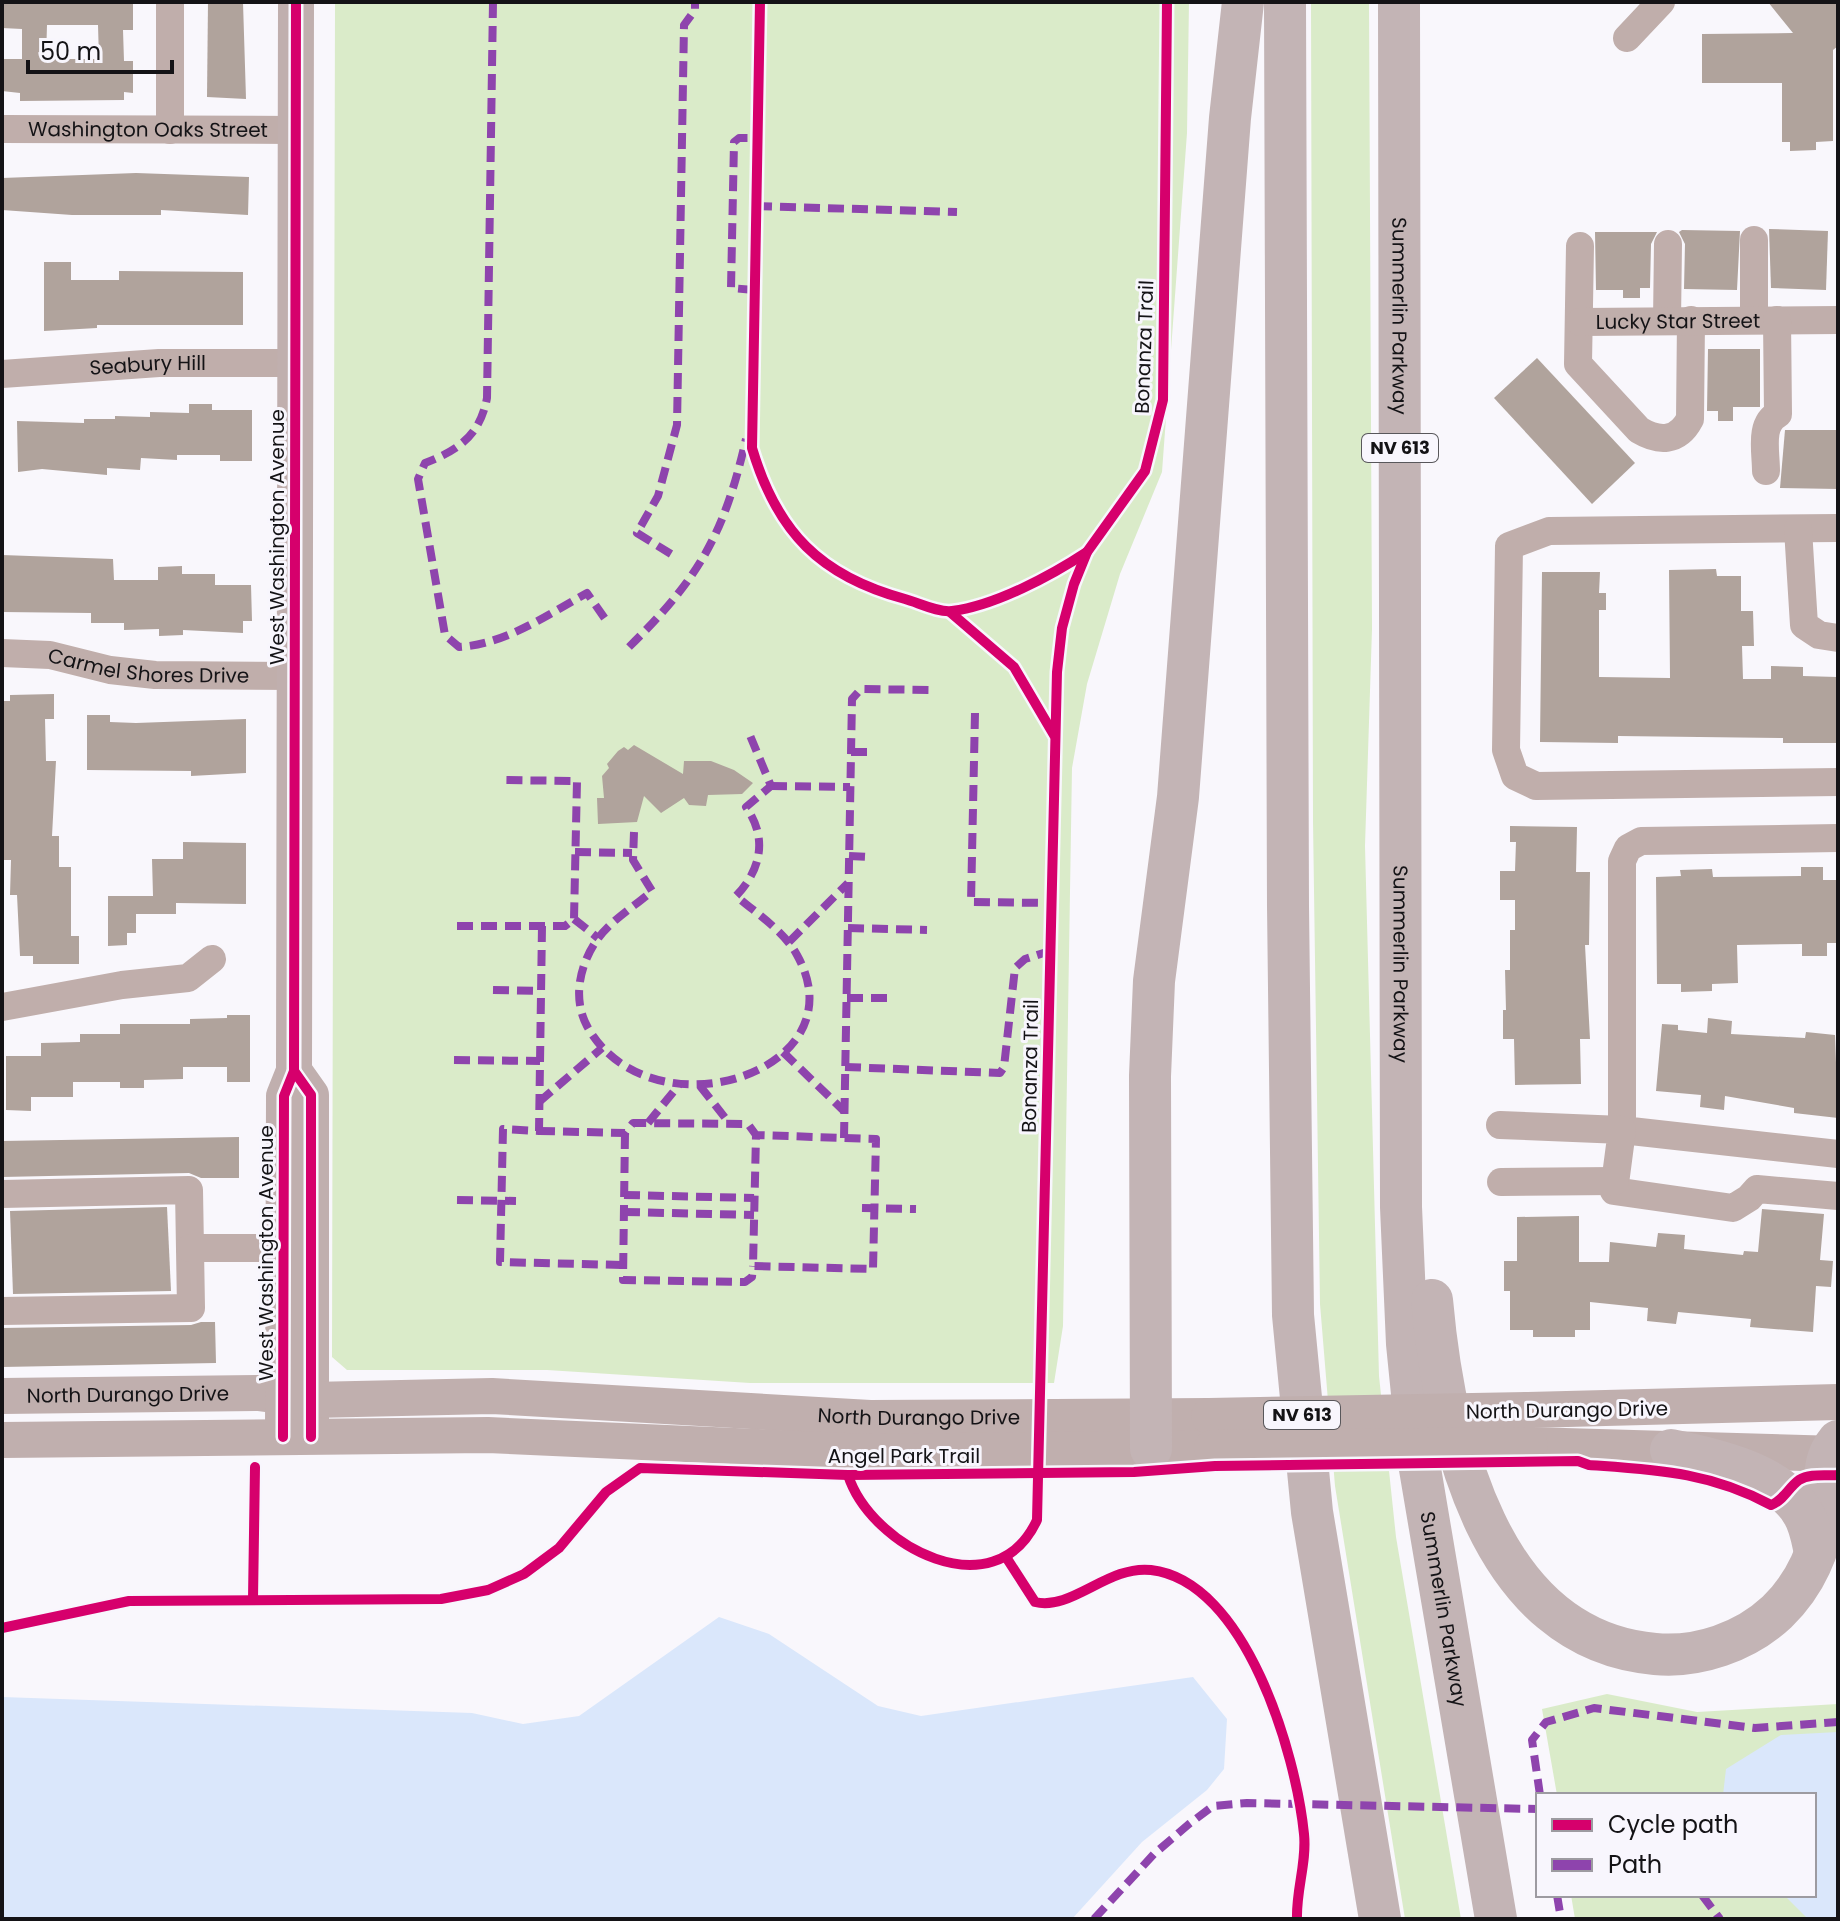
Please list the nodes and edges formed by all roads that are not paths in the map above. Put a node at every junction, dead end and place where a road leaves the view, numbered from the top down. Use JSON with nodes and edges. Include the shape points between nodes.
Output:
{"nodes":[{"id":1,"x":170,"y":2,"type":"edge"},
{"id":2,"x":296,"y":2,"type":"edge"},
{"id":3,"x":1243,"y":2,"type":"edge"},
{"id":4,"x":1285,"y":2,"type":"edge"},
{"id":5,"x":1399,"y":2,"type":"edge"},
{"id":6,"x":1661,"y":2,"type":"edge"},
{"id":7,"x":1627,"y":38,"type":"dead end"},
{"id":8,"x":2,"y":129,"type":"edge"},
{"id":9,"x":170,"y":130,"type":"junction"},
{"id":10,"x":295,"y":130,"type":"junction"},
{"id":11,"x":1754,"y":240,"type":"dead end"},
{"id":12,"x":1668,"y":244,"type":"dead end"},
{"id":13,"x":1580,"y":246,"type":"dead end"},
{"id":14,"x":1679,"y":320,"type":"junction"},
{"id":15,"x":1766,"y":320,"type":"junction"},
{"id":16,"x":1838,"y":320,"type":"edge"},
{"id":17,"x":1580,"y":322,"type":"junction"},
{"id":18,"x":294,"y":363,"type":"junction"},
{"id":19,"x":2,"y":374,"type":"edge"},
{"id":20,"x":1766,"y":471,"type":"dead end"},
{"id":21,"x":1838,"y":528,"type":"edge"},
{"id":22,"x":1798,"y":529,"type":"junction"},
{"id":23,"x":1838,"y":638,"type":"edge"},
{"id":24,"x":2,"y":653,"type":"edge"},
{"id":25,"x":295,"y":676,"type":"junction"},
{"id":26,"x":1838,"y":782,"type":"edge"},
{"id":27,"x":1838,"y":838,"type":"edge"},
{"id":28,"x":1400,"y":916,"type":"junction"},
{"id":29,"x":212,"y":959,"type":"dead end"},
{"id":30,"x":2,"y":1007,"type":"edge"},
{"id":31,"x":294,"y":1071,"type":"junction"},
{"id":32,"x":1500,"y":1125,"type":"dead end"},
{"id":33,"x":1622,"y":1130,"type":"junction"},
{"id":34,"x":1838,"y":1154,"type":"edge"},
{"id":35,"x":1615,"y":1181,"type":"junction"},
{"id":36,"x":1501,"y":1182,"type":"dead end"},
{"id":37,"x":2,"y":1194,"type":"edge"},
{"id":38,"x":1838,"y":1196,"type":"edge"},
{"id":39,"x":190,"y":1248,"type":"junction"},
{"id":40,"x":284,"y":1248,"type":"junction"},
{"id":41,"x":2,"y":1311,"type":"edge"},
{"id":42,"x":2,"y":1396,"type":"edge"},
{"id":43,"x":297,"y":1397,"type":"junction"},
{"id":44,"x":1838,"y":1402,"type":"edge"},
{"id":45,"x":1529,"y":1428,"type":"junction"},
{"id":46,"x":1151,"y":1434,"type":"junction"},
{"id":47,"x":297,"y":1437,"type":"junction"},
{"id":48,"x":2,"y":1440,"type":"edge"},
{"id":49,"x":1671,"y":1450,"type":"junction"},
{"id":50,"x":1834,"y":1450,"type":"edge"},
{"id":51,"x":1815,"y":1553,"type":"junction"},
{"id":52,"x":1380,"y":1919,"type":"edge"},
{"id":53,"x":1496,"y":1919,"type":"edge"}],
"edges":[{"from":1,"to":9,"type":"street"},
{"from":2,"to":10,"type":"main road","name":"West Washington Avenue"},
{"from":3,"to":46,"type":"highway","via":[[1183,752],[1154,981]]},
{"from":4,"to":52,"type":"highway","number":"NV 613","via":[[1293,1315],[1312,1512]]},
{"from":5,"to":28,"type":"highway","name":"Summerlin Parkway","number":"NV 613"},
{"from":6,"to":7,"type":"street"},
{"from":8,"to":9,"type":"street","name":"Washington Oaks Street"},
{"from":9,"to":10,"type":"street","name":"Washington Oaks Street"},
{"from":10,"to":18,"type":"main road","name":"West Washington Avenue"},
{"from":11,"to":15,"type":"street"},
{"from":12,"to":14,"type":"street"},
{"from":13,"to":17,"type":"street"},
{"from":14,"to":15,"type":"street","name":"Lucky Star Street"},
{"from":14,"to":17,"type":"street","name":"Lucky Star Street"},
{"from":14,"to":17,"type":"street","name":"Lucky Star Street","via":[[1690,419],[1662,440],[1639,430],[1578,364]]},
{"from":15,"to":16,"type":"street","name":"Lucky Star Street"},
{"from":15,"to":20,"type":"street","via":[[1778,414],[1766,428]]},
{"from":18,"to":19,"type":"street","name":"Seabury Hill","via":[[159,363]]},
{"from":18,"to":25,"type":"main road","name":"West Washington Avenue"},
{"from":21,"to":22,"type":"street"},
{"from":22,"to":23,"type":"street","via":[[1804,625]]},
{"from":22,"to":26,"type":"street","via":[[1549,531],[1509,546],[1506,750],[1515,776],[1536,786]]},
{"from":24,"to":25,"type":"street","name":"Carmel Shores Drive","via":[[50,655],[155,675]]},
{"from":25,"to":31,"type":"main road","name":"West Washington Avenue"},
{"from":27,"to":33,"type":"street","via":[[1641,841],[1628,848],[1622,861]]},
{"from":28,"to":51,"type":"highway","via":[[1441,1381],[1470,1490],[1501,1552],[1567,1624],[1614,1646],[1658,1654],[1703,1651],[1751,1632],[1792,1595]]},
{"from":28,"to":53,"type":"highway","name":"Summerlin Parkway","number":"NV 613","via":[[1407,1344],[1419,1463]]},
{"from":29,"to":30,"type":"street","via":[[188,978]]},
{"from":31,"to":40,"type":"main road","name":"West Washington Avenue","via":[[284,1096]]},
{"from":31,"to":43,"type":"main road","name":"West Washington Avenue","via":[[311,1095]]},
{"from":32,"to":33,"type":"street"},
{"from":33,"to":34,"type":"street"},
{"from":33,"to":35,"type":"street"},
{"from":35,"to":36,"type":"street"},
{"from":35,"to":38,"type":"street","via":[[1614,1191],[1733,1208],[1757,1189]]},
{"from":37,"to":39,"type":"street","via":[[189,1190]]},
{"from":39,"to":40,"type":"street"},
{"from":39,"to":41,"type":"street","via":[[191,1308]]},
{"from":40,"to":43,"type":"main road","name":"West Washington Avenue"},
{"from":42,"to":43,"type":"main road","name":"North Durango Drive"},
{"from":43,"to":46,"type":"main road","name":"North Durango Drive","via":[[492,1396]]},
{"from":43,"to":47,"type":"main road","name":"West Washington Avenue"},
{"from":44,"to":45,"type":"main road","name":"North Durango Drive"},
{"from":45,"to":46,"type":"main road","name":"North Durango Drive","bridge":true},
{"from":45,"to":49,"type":"main road","name":"North Durango Drive"},
{"from":46,"to":47,"type":"main road","name":"North Durango Drive","via":[[867,1452],[488,1435]]},
{"from":47,"to":48,"type":"main road","name":"North Durango Drive"},
{"from":49,"to":50,"type":"main road","name":"North Durango Drive"},
{"from":49,"to":51,"type":"highway","via":[[1738,1467],[1786,1494],[1803,1513]]},
{"from":50,"to":51,"type":"highway"}]}
